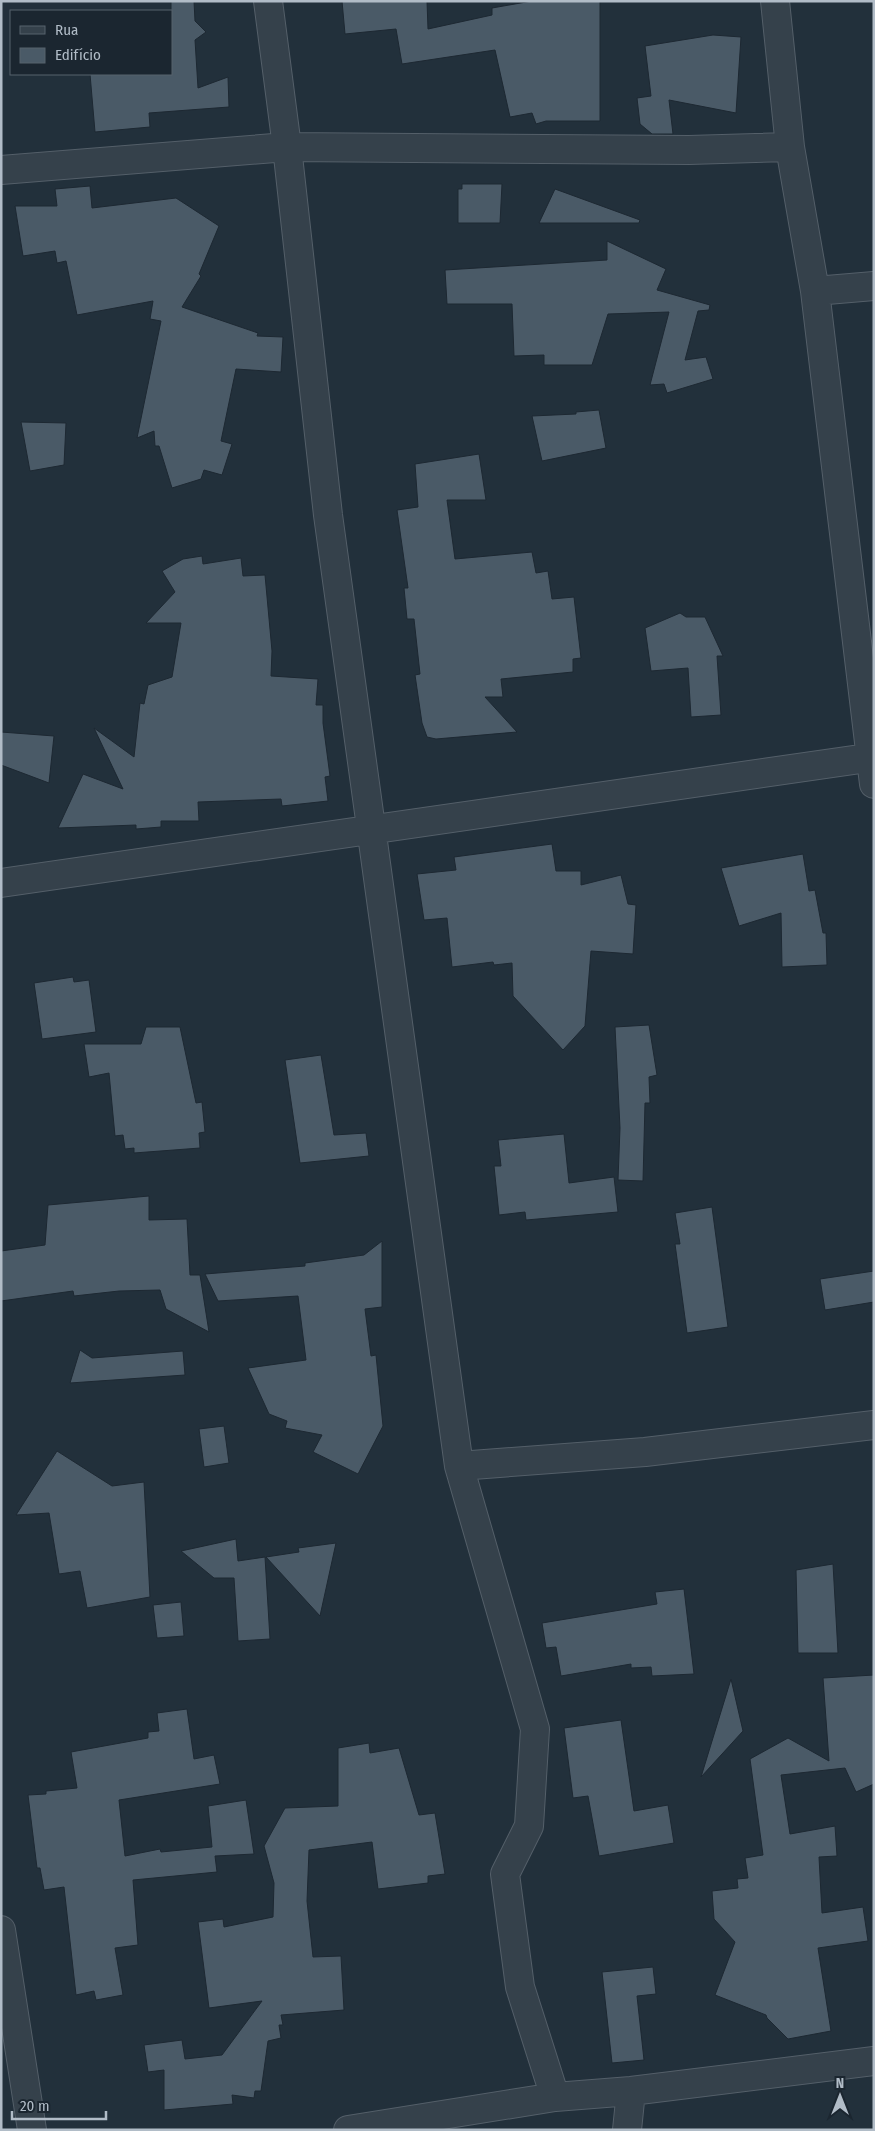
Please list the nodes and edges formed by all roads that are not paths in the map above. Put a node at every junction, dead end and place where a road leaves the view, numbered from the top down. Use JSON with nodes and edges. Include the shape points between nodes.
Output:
{"nodes":[{"id":1,"x":268,"y":1,"type":"edge"},
{"id":2,"x":775,"y":1,"type":"edge"},
{"id":3,"x":287,"y":147,"type":"junction"},
{"id":4,"x":790,"y":147,"type":"junction"},
{"id":5,"x":1,"y":170,"type":"edge"},
{"id":6,"x":874,"y":286,"type":"edge"},
{"id":7,"x":814,"y":291,"type":"junction"},
{"id":8,"x":871,"y":757,"type":"edge"},
{"id":9,"x":874,"y":784,"type":"edge"},
{"id":10,"x":371,"y":830,"type":"junction"},
{"id":11,"x":1,"y":883,"type":"edge"},
{"id":12,"x":874,"y":1425,"type":"edge"},
{"id":13,"x":459,"y":1466,"type":"junction"},
{"id":14,"x":1,"y":1930,"type":"edge"},
{"id":15,"x":874,"y":2061,"type":"edge"},
{"id":16,"x":631,"y":2091,"type":"junction"},
{"id":17,"x":555,"y":2097,"type":"junction"},
{"id":18,"x":32,"y":2130,"type":"edge"},
{"id":19,"x":348,"y":2130,"type":"edge"},
{"id":20,"x":627,"y":2130,"type":"edge"}],
"edges":[{"from":1,"to":3,"type":"street"},
{"from":2,"to":4,"type":"street"},
{"from":3,"to":4,"type":"street","via":[[679,150]]},
{"from":3,"to":5,"type":"street"},
{"from":3,"to":10,"type":"street","via":[[328,515]]},
{"from":4,"to":7,"type":"street"},
{"from":6,"to":7,"type":"street"},
{"from":7,"to":8,"type":"street"},
{"from":8,"to":9,"type":"street"},
{"from":8,"to":10,"type":"street"},
{"from":10,"to":11,"type":"street"},
{"from":10,"to":13,"type":"street"},
{"from":12,"to":13,"type":"street","via":[[645,1452]]},
{"from":13,"to":17,"type":"street","via":[[535,1729],[529,1826],[505,1874],[520,1986]]},
{"from":14,"to":18,"type":"street"},
{"from":15,"to":16,"type":"street"},
{"from":16,"to":17,"type":"street"},
{"from":16,"to":20,"type":"street"},
{"from":17,"to":19,"type":"street"}]}
